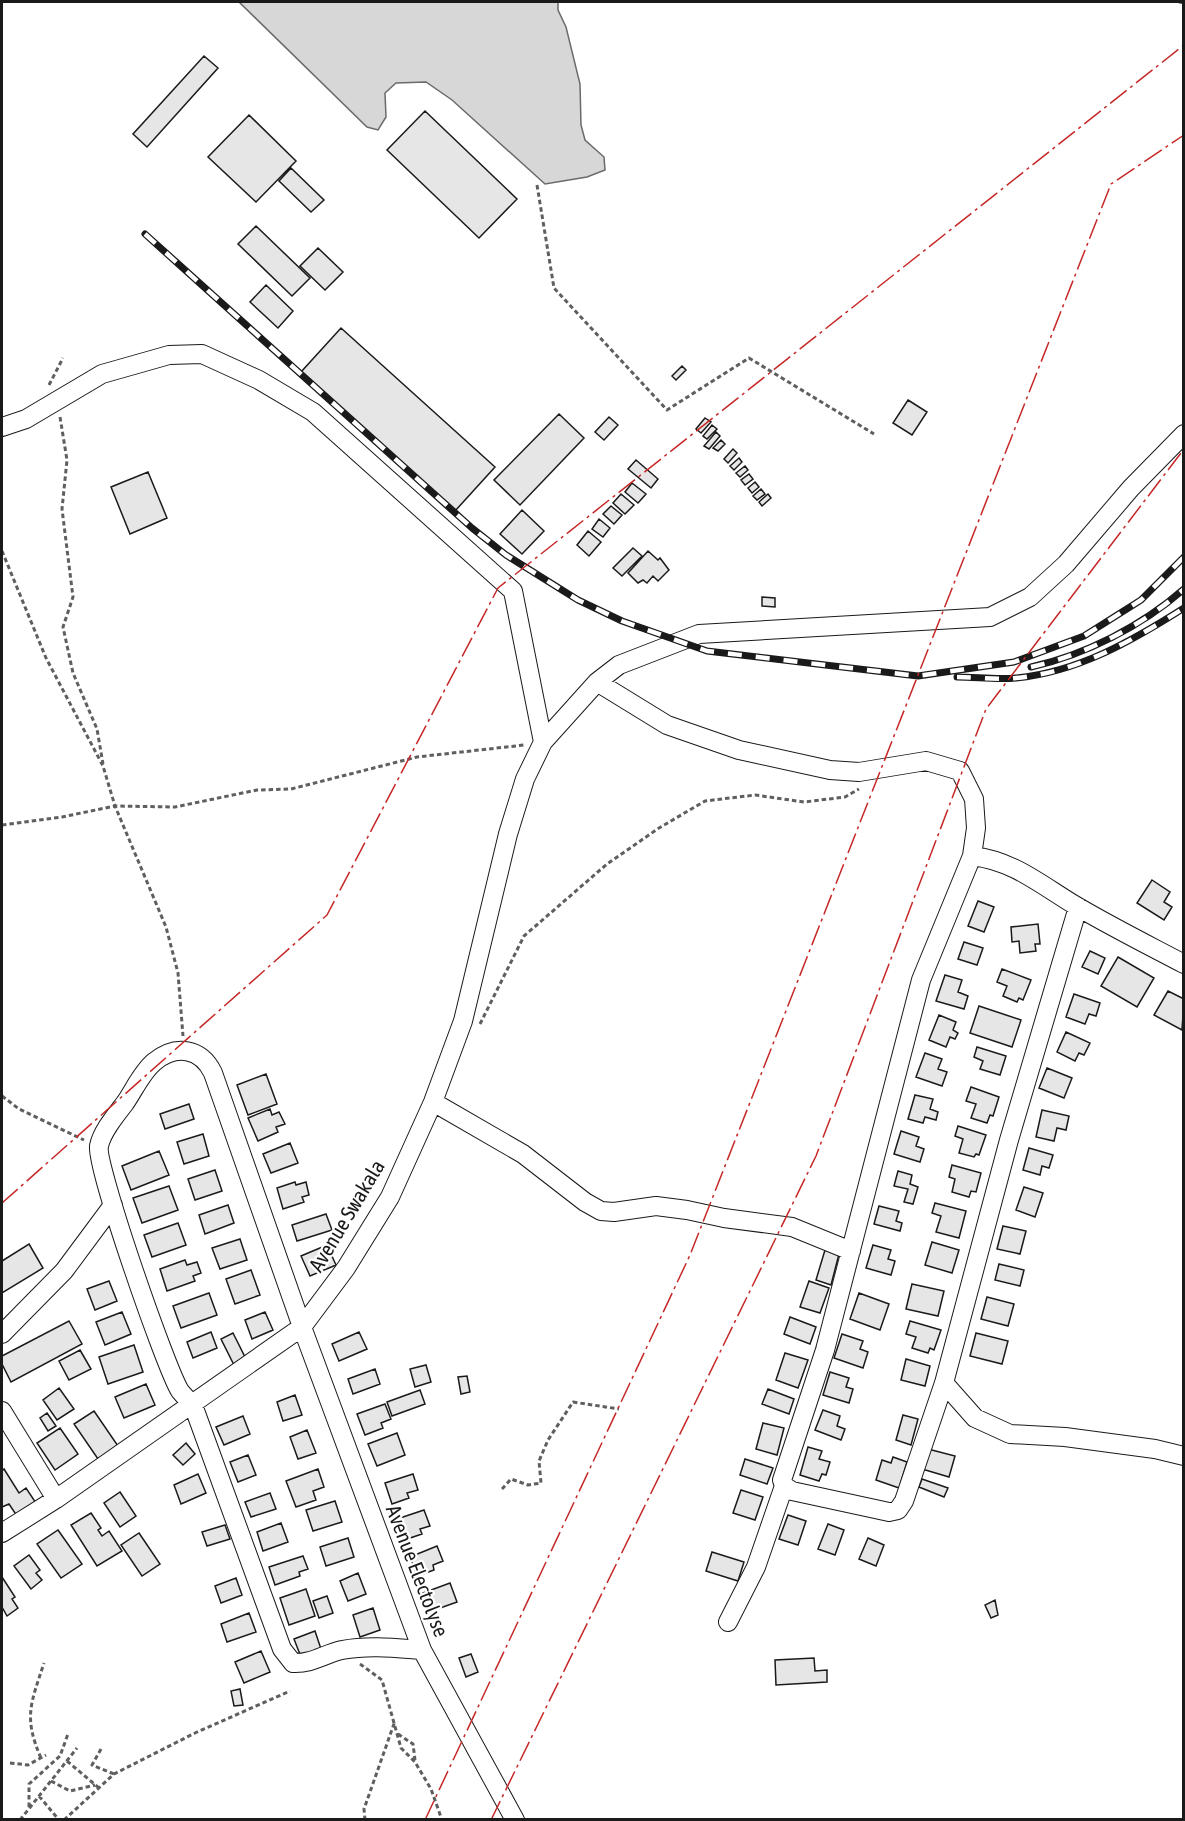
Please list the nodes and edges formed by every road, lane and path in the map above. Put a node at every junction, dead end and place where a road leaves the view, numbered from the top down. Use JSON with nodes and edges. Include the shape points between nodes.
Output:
{"nodes":[{"id":1,"x":1179,"y":2,"type":"edge"},
{"id":2,"x":1184,"y":3,"type":"edge"},
{"id":3,"x":537,"y":185,"type":"dead end"},
{"id":4,"x":63,"y":358,"type":"dead end"},
{"id":5,"x":57,"y":400,"type":"junction"},
{"id":6,"x":2,"y":427,"type":"edge"},
{"id":7,"x":874,"y":434,"type":"dead end"},
{"id":8,"x":1184,"y":434,"type":"edge"},
{"id":9,"x":2,"y":551,"type":"edge"},
{"id":10,"x":597,"y":682,"type":"junction"},
{"id":11,"x":543,"y":742,"type":"junction"},
{"id":12,"x":103,"y":766,"type":"junction"},
{"id":13,"x":863,"y":787,"type":"dead end"},
{"id":14,"x":115,"y":806,"type":"junction"},
{"id":15,"x":2,"y":825,"type":"edge"},
{"id":16,"x":972,"y":856,"type":"junction"},
{"id":17,"x":1078,"y":907,"type":"junction"},
{"id":18,"x":1184,"y":964,"type":"edge"},
{"id":19,"x":478,"y":1028,"type":"dead end"},
{"id":20,"x":183,"y":1049,"type":"junction"},
{"id":21,"x":2,"y":1096,"type":"edge"},
{"id":22,"x":432,"y":1102,"type":"junction"},
{"id":23,"x":99,"y":1146,"type":"junction"},
{"id":24,"x":113,"y":1206,"type":"junction"},
{"id":25,"x":851,"y":1251,"type":"junction"},
{"id":26,"x":302,"y":1327,"type":"junction"},
{"id":27,"x":2,"y":1334,"type":"edge"},
{"id":28,"x":944,"y":1383,"type":"junction"},
{"id":29,"x":193,"y":1405,"type":"junction"},
{"id":30,"x":619,"y":1409,"type":"dead end"},
{"id":31,"x":2,"y":1411,"type":"edge"},
{"id":32,"x":1184,"y":1456,"type":"edge"},
{"id":33,"x":784,"y":1486,"type":"junction"},
{"id":34,"x":502,"y":1489,"type":"dead end"},
{"id":35,"x":56,"y":1499,"type":"junction"},
{"id":36,"x":2,"y":1533,"type":"edge"},
{"id":37,"x":728,"y":1622,"type":"dead end"},
{"id":38,"x":342,"y":1650,"type":"junction"},
{"id":39,"x":422,"y":1650,"type":"junction"},
{"id":40,"x":44,"y":1663,"type":"dead end"},
{"id":41,"x":290,"y":1690,"type":"dead end"},
{"id":42,"x":395,"y":1720,"type":"junction"},
{"id":43,"x":68,"y":1734,"type":"dead end"},
{"id":44,"x":398,"y":1734,"type":"junction"},
{"id":45,"x":77,"y":1748,"type":"dead end"},
{"id":46,"x":101,"y":1749,"type":"dead end"},
{"id":47,"x":46,"y":1755,"type":"dead end"},
{"id":48,"x":41,"y":1758,"type":"junction"},
{"id":49,"x":67,"y":1761,"type":"junction"},
{"id":50,"x":415,"y":1762,"type":"junction"},
{"id":51,"x":10,"y":1763,"type":"dead end"},
{"id":52,"x":114,"y":1774,"type":"junction"},
{"id":53,"x":51,"y":1781,"type":"junction"},
{"id":54,"x":95,"y":1785,"type":"junction"},
{"id":55,"x":99,"y":1788,"type":"junction"},
{"id":56,"x":39,"y":1796,"type":"junction"},
{"id":57,"x":28,"y":1809,"type":"junction"},
{"id":58,"x":20,"y":1820,"type":"edge"},
{"id":59,"x":59,"y":1820,"type":"edge"},
{"id":60,"x":64,"y":1820,"type":"edge"},
{"id":61,"x":365,"y":1820,"type":"edge"},
{"id":62,"x":442,"y":1820,"type":"edge"},
{"id":63,"x":515,"y":1820,"type":"edge"}],
"edges":[{"from":1,"to":2,"type":"path"},
{"from":3,"to":7,"type":"path","via":[[554,288],[667,410],[749,358]]},
{"from":4,"to":5,"type":"path","via":[[47,390]]},
{"from":5,"to":6,"type":"street","via":[[26,419]]},
{"from":5,"to":11,"type":"street","via":[[102,374],[169,355],[202,354],[259,380],[313,412],[513,591]]},
{"from":5,"to":12,"type":"path","via":[[67,460],[62,509],[73,597],[63,627],[73,673],[97,729]]},
{"from":8,"to":10,"type":"street","name":"Avenue Swakala","via":[[1066,564],[1030,597],[990,617],[699,634],[619,664]]},
{"from":9,"to":12,"type":"path","via":[[46,658]]},
{"from":10,"to":11,"type":"street","name":"Avenue Swakala"},
{"from":10,"to":16,"type":"street","via":[[667,725],[739,750],[830,770],[859,772],[926,760],[960,771],[974,799],[976,828]]},
{"from":11,"to":14,"type":"path","via":[[417,757],[291,789],[257,790],[175,807]]},
{"from":11,"to":22,"type":"street","name":"Avenue Swakala","via":[[525,779],[508,834],[462,1021]]},
{"from":12,"to":14,"type":"path"},
{"from":13,"to":19,"type":"path","via":[[845,797],[804,802],[755,795],[705,801],[659,828],[607,864],[524,936]]},
{"from":14,"to":15,"type":"path"},
{"from":14,"to":20,"type":"path","via":[[166,927],[178,973]]},
{"from":16,"to":17,"type":"street","via":[[994,859],[1022,870]]},
{"from":16,"to":25,"type":"street","via":[[921,981]]},
{"from":17,"to":18,"type":"street"},
{"from":17,"to":28,"type":"street","via":[[1009,1140]]},
{"from":20,"to":23,"type":"street","via":[[153,1062]]},
{"from":20,"to":26,"type":"street","name":"Avenue Electolyse","via":[[201,1055],[213,1073]]},
{"from":21,"to":23,"type":"path","via":[[19,1109]]},
{"from":22,"to":25,"type":"street","via":[[523,1154],[601,1211],[656,1206],[687,1210],[792,1227]]},
{"from":22,"to":26,"type":"street","name":"Avenue Swakala","via":[[390,1197],[346,1268]]},
{"from":23,"to":24,"type":"street"},
{"from":24,"to":27,"type":"street","via":[[64,1271]]},
{"from":24,"to":29,"type":"street","via":[[170,1369],[181,1392]]},
{"from":25,"to":33,"type":"street","via":[[825,1350],[782,1480]]},
{"from":26,"to":29,"type":"street","name":"Avenue Swakala"},
{"from":26,"to":39,"type":"street","name":"Avenue Electolyse"},
{"from":28,"to":32,"type":"street","via":[[975,1418],[1010,1434],[1076,1438]]},
{"from":28,"to":33,"type":"street","via":[[898,1510],[889,1512]]},
{"from":29,"to":35,"type":"street","name":"Avenue Swakala"},
{"from":29,"to":38,"type":"street","via":[[282,1649],[293,1663],[306,1664]]},
{"from":30,"to":34,"type":"path","via":[[573,1402],[539,1461],[541,1483],[528,1485],[511,1479]]},
{"from":31,"to":35,"type":"street"},
{"from":33,"to":37,"type":"street","via":[[756,1567]]},
{"from":35,"to":36,"type":"street","name":"Avenue Swakala"},
{"from":38,"to":39,"type":"street","via":[[379,1646]]},
{"from":38,"to":42,"type":"path","via":[[382,1680]]},
{"from":39,"to":63,"type":"street","name":"Avenue Electolyse"},
{"from":40,"to":48,"type":"path","via":[[29,1708],[33,1740]]},
{"from":41,"to":52,"type":"path"},
{"from":42,"to":44,"type":"path"},
{"from":42,"to":61,"type":"path","via":[[364,1809]]},
{"from":43,"to":57,"type":"path","via":[[60,1756],[29,1784]]},
{"from":44,"to":50,"type":"path","via":[[401,1748]]},
{"from":44,"to":50,"type":"path","via":[[413,1744]]},
{"from":45,"to":49,"type":"path"},
{"from":46,"to":52,"type":"path","via":[[92,1765]]},
{"from":47,"to":48,"type":"path"},
{"from":48,"to":51,"type":"path","via":[[28,1765]]},
{"from":49,"to":53,"type":"path"},
{"from":49,"to":54,"type":"path"},
{"from":50,"to":62,"type":"path"},
{"from":52,"to":55,"type":"path"},
{"from":53,"to":54,"type":"path","via":[[70,1791]]},
{"from":53,"to":56,"type":"path"},
{"from":54,"to":55,"type":"path"},
{"from":55,"to":60,"type":"path"},
{"from":56,"to":57,"type":"path"},
{"from":56,"to":59,"type":"path"},
{"from":57,"to":58,"type":"path"}]}
